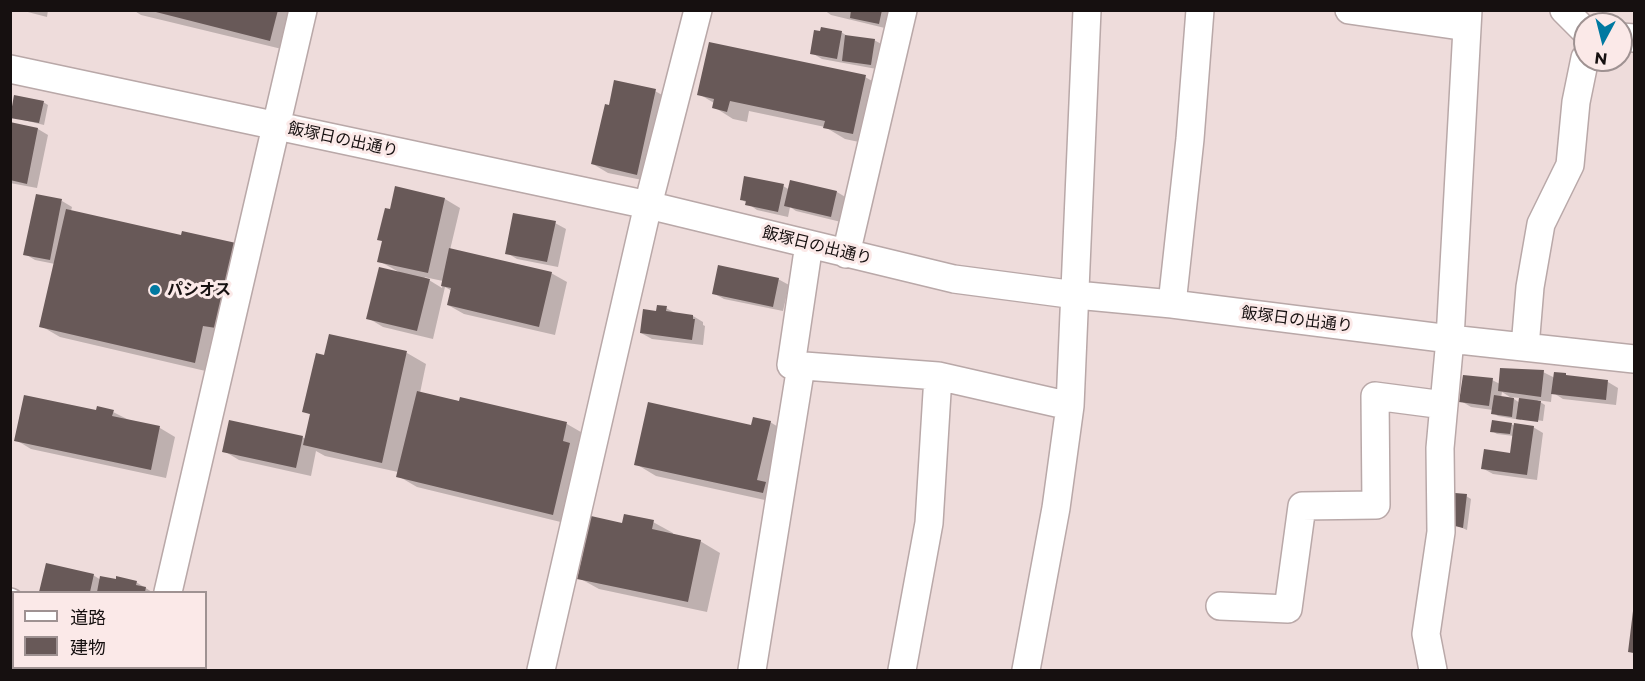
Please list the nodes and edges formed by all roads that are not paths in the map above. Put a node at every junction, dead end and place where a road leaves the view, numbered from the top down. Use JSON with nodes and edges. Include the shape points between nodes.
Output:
{"nodes":[{"id":1,"x":303,"y":10,"type":"edge"},
{"id":2,"x":698,"y":10,"type":"edge"},
{"id":3,"x":903,"y":10,"type":"edge"},
{"id":4,"x":1087,"y":10,"type":"edge"},
{"id":5,"x":1200,"y":10,"type":"edge"},
{"id":6,"x":1349,"y":10,"type":"edge"},
{"id":7,"x":1467,"y":19,"type":"edge"},
{"id":8,"x":10,"y":69,"type":"edge"},
{"id":9,"x":1582,"y":72,"type":"edge"},
{"id":10,"x":275,"y":126,"type":"junction"},
{"id":11,"x":648,"y":205,"type":"junction"},
{"id":12,"x":808,"y":244,"type":"junction"},
{"id":13,"x":846,"y":254,"type":"junction"},
{"id":14,"x":1076,"y":295,"type":"junction"},
{"id":15,"x":1172,"y":304,"type":"junction"},
{"id":16,"x":1450,"y":339,"type":"junction"},
{"id":17,"x":1525,"y":347,"type":"junction"},
{"id":18,"x":1635,"y":359,"type":"edge"},
{"id":19,"x":801,"y":366,"type":"junction"},
{"id":20,"x":938,"y":376,"type":"junction"},
{"id":21,"x":1444,"y":405,"type":"junction"},
{"id":22,"x":1070,"y":406,"type":"junction"},
{"id":23,"x":168,"y":591,"type":"edge"},
{"id":24,"x":1220,"y":606,"type":"dead end"},
{"id":25,"x":541,"y":670,"type":"edge"},
{"id":26,"x":752,"y":670,"type":"edge"},
{"id":27,"x":902,"y":670,"type":"edge"},
{"id":28,"x":1026,"y":670,"type":"edge"},
{"id":29,"x":1433,"y":670,"type":"edge"}],
"edges":[{"from":1,"to":10,"type":"street"},
{"from":2,"to":11,"type":"street"},
{"from":3,"to":13,"type":"street"},
{"from":4,"to":14,"type":"street"},
{"from":5,"to":15,"type":"street"},
{"from":6,"to":7,"type":"street"},
{"from":7,"to":16,"type":"street"},
{"from":8,"to":10,"type":"street","name":"飯塚日の出通り"},
{"from":9,"to":17,"type":"street","via":[[1570,165],[1541,224]]},
{"from":10,"to":11,"type":"street","name":"飯塚日の出通り"},
{"from":10,"to":23,"type":"street"},
{"from":11,"to":12,"type":"street","name":"飯塚日の出通り"},
{"from":11,"to":25,"type":"street"},
{"from":12,"to":13,"type":"street","name":"飯塚日の出通り"},
{"from":12,"to":19,"type":"street","via":[[791,365]]},
{"from":13,"to":14,"type":"street","name":"飯塚日の出通り","via":[[954,279]]},
{"from":14,"to":15,"type":"street","name":"飯塚日の出通り"},
{"from":14,"to":22,"type":"street"},
{"from":15,"to":16,"type":"street","name":"飯塚日の出通り"},
{"from":16,"to":17,"type":"street","name":"飯塚日の出通り"},
{"from":16,"to":21,"type":"street"},
{"from":17,"to":18,"type":"street","name":"飯塚日の出通り"},
{"from":19,"to":20,"type":"street"},
{"from":19,"to":26,"type":"street"},
{"from":20,"to":22,"type":"street"},
{"from":20,"to":27,"type":"street","via":[[929,523]]},
{"from":21,"to":24,"type":"street","via":[[1376,396],[1376,505],[1302,506],[1288,609]]},
{"from":21,"to":29,"type":"street","via":[[1441,532],[1426,634]]},
{"from":22,"to":28,"type":"street"}]}
